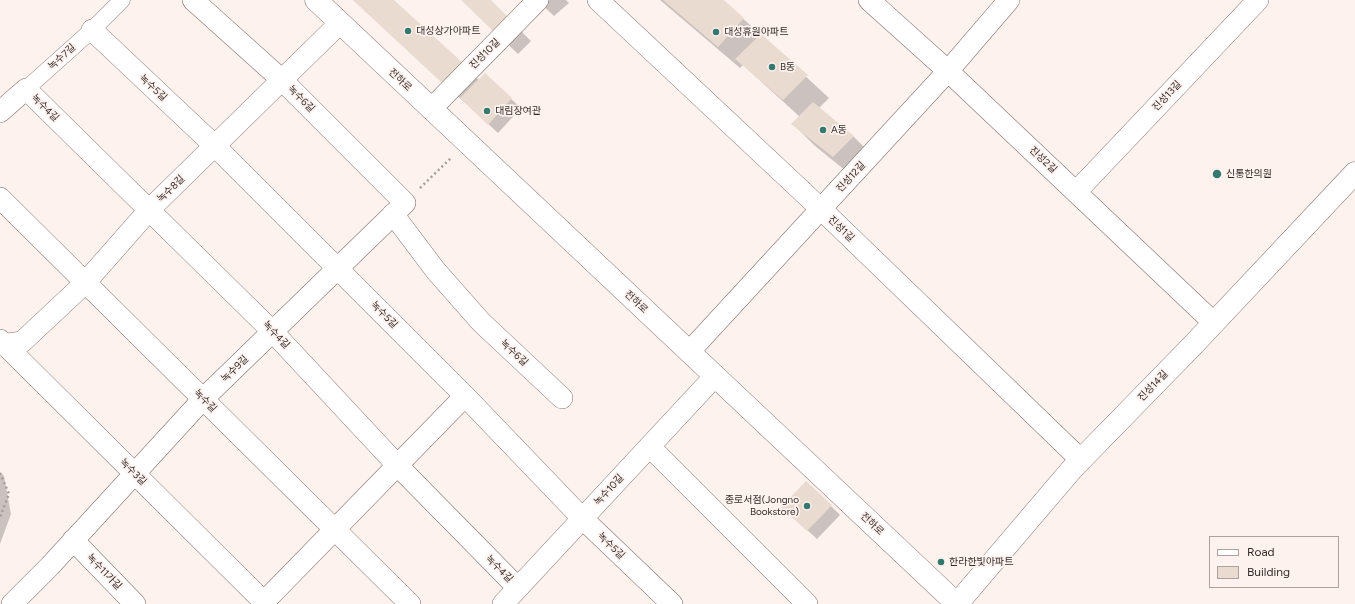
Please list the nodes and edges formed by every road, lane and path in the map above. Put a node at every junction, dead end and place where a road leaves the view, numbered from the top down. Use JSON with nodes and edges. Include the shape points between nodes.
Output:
{"nodes":[{"id":1,"x":122,"y":0,"type":"edge"},
{"id":2,"x":193,"y":0,"type":"edge"},
{"id":3,"x":316,"y":0,"type":"edge"},
{"id":4,"x":538,"y":0,"type":"edge"},
{"id":5,"x":598,"y":0,"type":"edge"},
{"id":6,"x":869,"y":0,"type":"edge"},
{"id":7,"x":1009,"y":0,"type":"edge"},
{"id":8,"x":1258,"y":0,"type":"edge"},
{"id":9,"x":340,"y":23,"type":"junction"},
{"id":10,"x":92,"y":30,"type":"junction"},
{"id":11,"x":948,"y":71,"type":"junction"},
{"id":12,"x":282,"y":80,"type":"junction"},
{"id":13,"x":26,"y":89,"type":"junction"},
{"id":14,"x":431,"y":109,"type":"junction"},
{"id":15,"x":0,"y":112,"type":"edge"},
{"id":16,"x":467,"y":142,"type":"junction"},
{"id":17,"x":215,"y":146,"type":"junction"},
{"id":18,"x":1355,"y":173,"type":"edge"},
{"id":19,"x":1076,"y":192,"type":"junction"},
{"id":20,"x":0,"y":198,"type":"edge"},
{"id":21,"x":399,"y":208,"type":"junction"},
{"id":22,"x":150,"y":209,"type":"junction"},
{"id":23,"x":821,"y":209,"type":"junction"},
{"id":24,"x":337,"y":269,"type":"junction"},
{"id":25,"x":85,"y":283,"type":"junction"},
{"id":26,"x":1214,"y":323,"type":"junction"},
{"id":27,"x":273,"y":332,"type":"junction"},
{"id":28,"x":2,"y":343,"type":"edge"},
{"id":29,"x":689,"y":352,"type":"junction"},
{"id":30,"x":715,"y":376,"type":"junction"},
{"id":31,"x":465,"y":396,"type":"junction"},
{"id":32,"x":562,"y":398,"type":"dead end"},
{"id":33,"x":203,"y":400,"type":"junction"},
{"id":34,"x":650,"y":446,"type":"junction"},
{"id":35,"x":1081,"y":460,"type":"junction"},
{"id":36,"x":398,"y":466,"type":"junction"},
{"id":37,"x":0,"y":473,"type":"edge"},
{"id":38,"x":134,"y":473,"type":"junction"},
{"id":39,"x":0,"y":517,"type":"edge"},
{"id":40,"x":583,"y":519,"type":"junction"},
{"id":41,"x":336,"y":530,"type":"junction"},
{"id":42,"x":73,"y":540,"type":"junction"},
{"id":43,"x":518,"y":588,"type":"junction"},
{"id":44,"x":264,"y":603,"type":"edge"},
{"id":45,"x":12,"y":604,"type":"edge"},
{"id":46,"x":135,"y":604,"type":"edge"},
{"id":47,"x":410,"y":604,"type":"edge"},
{"id":48,"x":503,"y":604,"type":"edge"},
{"id":49,"x":672,"y":604,"type":"edge"},
{"id":50,"x":807,"y":604,"type":"edge"},
{"id":51,"x":957,"y":604,"type":"edge"}],
"edges":[{"from":1,"to":10,"type":"street","name":"녹수7길"},
{"from":2,"to":12,"type":"street","name":"녹수6길"},
{"from":3,"to":9,"type":"street","name":"전하로"},
{"from":4,"to":14,"type":"street","name":"진성10길"},
{"from":5,"to":23,"type":"street","name":"진성1길"},
{"from":6,"to":11,"type":"street","name":"진성2길"},
{"from":7,"to":11,"type":"street","name":"진성12길"},
{"from":8,"to":19,"type":"street","name":"진성13길"},
{"from":9,"to":12,"type":"street","name":"녹수8길"},
{"from":9,"to":14,"type":"street","name":"전하로"},
{"from":10,"to":13,"type":"street","name":"녹수7길"},
{"from":10,"to":17,"type":"street","name":"녹수5길"},
{"from":11,"to":19,"type":"street","name":"진성2길"},
{"from":11,"to":23,"type":"street","name":"진성12길"},
{"from":12,"to":17,"type":"street","name":"녹수8길"},
{"from":12,"to":21,"type":"street","name":"녹수6길"},
{"from":13,"to":15,"type":"street","name":"녹수7길"},
{"from":13,"to":22,"type":"street","name":"녹수4길"},
{"from":14,"to":16,"type":"street","name":"전하로"},
{"from":16,"to":21,"type":"path"},
{"from":16,"to":29,"type":"street","name":"전하로"},
{"from":17,"to":22,"type":"street","name":"녹수8길"},
{"from":17,"to":24,"type":"street","name":"녹수5길"},
{"from":18,"to":26,"type":"street","name":"진성14길"},
{"from":19,"to":26,"type":"street","name":"진성2길"},
{"from":20,"to":25,"type":"street","name":"녹수길"},
{"from":21,"to":24,"type":"street","name":"녹수9길"},
{"from":21,"to":32,"type":"street","name":"녹수6길","via":[[436,271],[481,322]]},
{"from":22,"to":25,"type":"street","name":"녹수8길"},
{"from":22,"to":27,"type":"street","name":"녹수4길"},
{"from":23,"to":29,"type":"street","name":"진성12길"},
{"from":23,"to":35,"type":"street","name":"진성1길"},
{"from":24,"to":27,"type":"street","name":"녹수9길"},
{"from":24,"to":31,"type":"street","name":"녹수5길"},
{"from":25,"to":28,"type":"street","name":"녹수8길","via":[[22,342]]},
{"from":25,"to":33,"type":"street","name":"녹수길"},
{"from":26,"to":35,"type":"street","name":"진성14길"},
{"from":27,"to":33,"type":"street","name":"녹수9길"},
{"from":27,"to":36,"type":"street","name":"녹수4길"},
{"from":28,"to":38,"type":"street","name":"녹수3길"},
{"from":29,"to":30,"type":"street","name":"전하로"},
{"from":30,"to":34,"type":"street","name":"녹수10길"},
{"from":30,"to":51,"type":"street","name":"전하로"},
{"from":31,"to":36,"type":"street"},
{"from":31,"to":40,"type":"street","name":"녹수5길"},
{"from":33,"to":38,"type":"street","name":"녹수9길"},
{"from":33,"to":41,"type":"street","name":"녹수길"},
{"from":34,"to":40,"type":"street","name":"녹수10길"},
{"from":34,"to":50,"type":"street"},
{"from":35,"to":51,"type":"street","name":"진성14길"},
{"from":36,"to":41,"type":"street"},
{"from":36,"to":43,"type":"street","name":"녹수4길"},
{"from":37,"to":39,"type":"path","via":[[9,494]]},
{"from":38,"to":42,"type":"street","name":"녹수9길"},
{"from":38,"to":44,"type":"street","name":"녹수3길"},
{"from":40,"to":43,"type":"street","name":"녹수10길"},
{"from":40,"to":49,"type":"street","name":"녹수5길"},
{"from":41,"to":44,"type":"street"},
{"from":41,"to":47,"type":"street","name":"녹수길"},
{"from":42,"to":45,"type":"street","name":"녹수9길"},
{"from":42,"to":46,"type":"street","name":"녹수11가길"},
{"from":43,"to":48,"type":"street","name":"녹수10길"}]}
